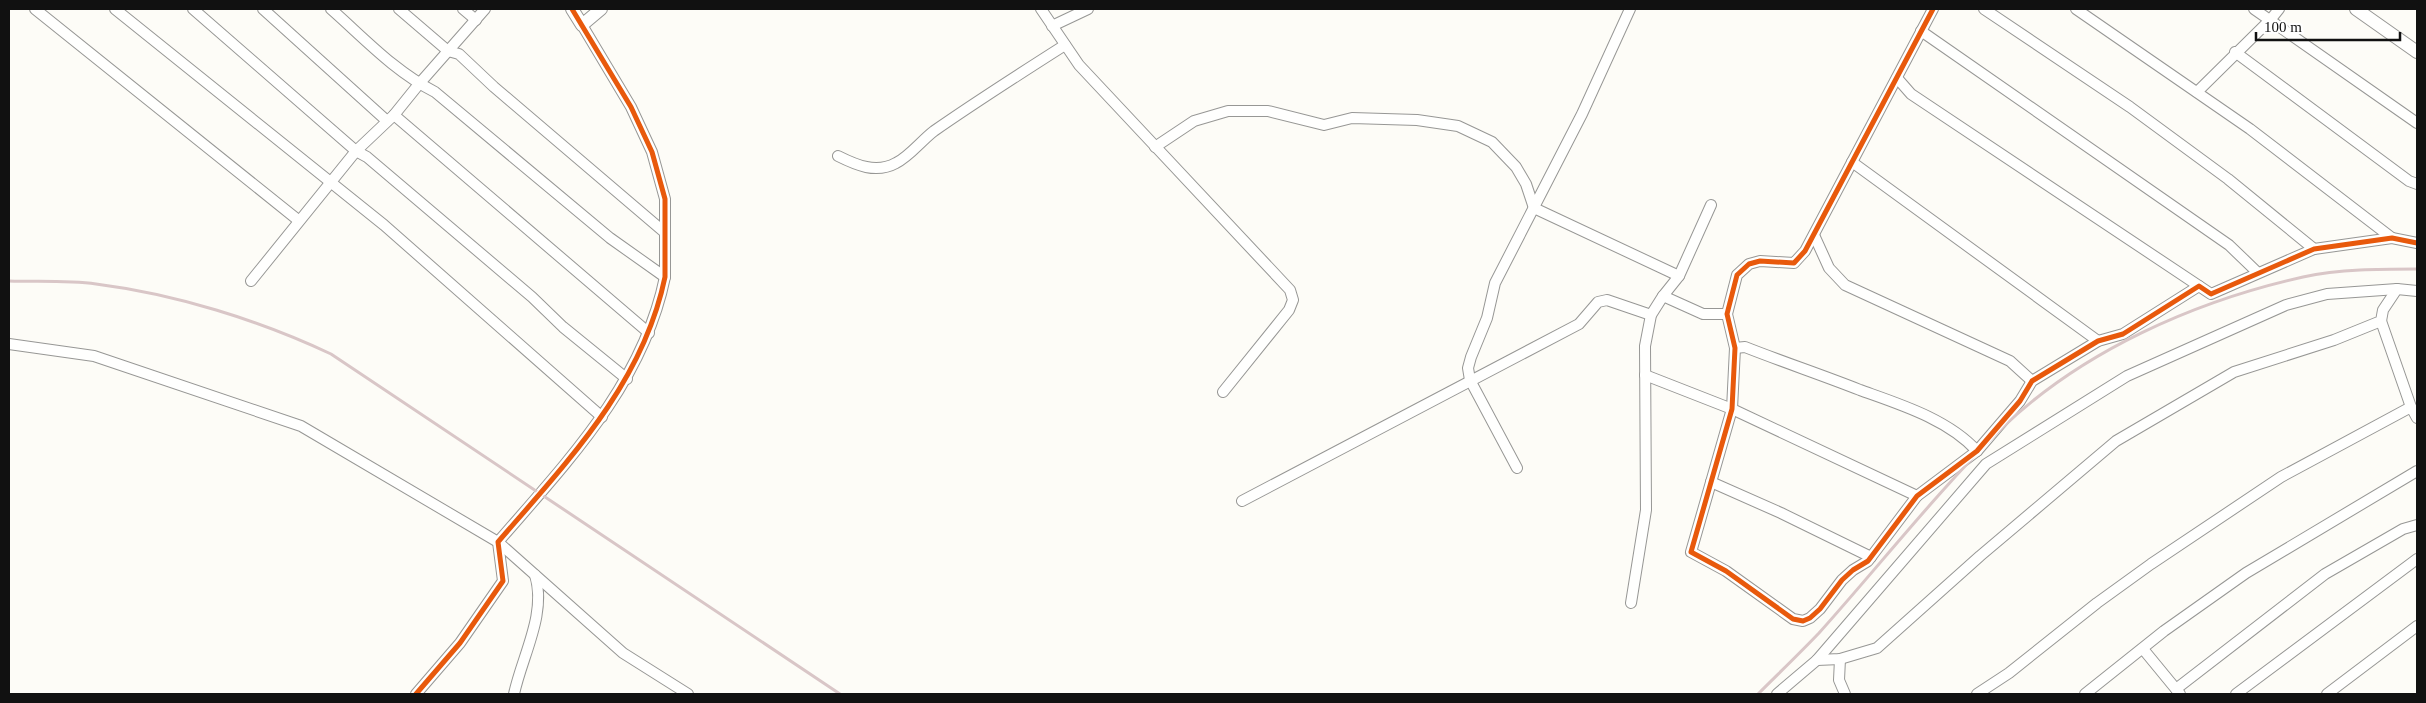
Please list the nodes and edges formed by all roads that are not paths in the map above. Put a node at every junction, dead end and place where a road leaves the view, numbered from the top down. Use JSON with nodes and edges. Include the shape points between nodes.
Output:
{"nodes":[{"id":1,"x":35,"y":9,"type":"edge"},
{"id":2,"x":115,"y":9,"type":"edge"},
{"id":3,"x":193,"y":9,"type":"edge"},
{"id":4,"x":263,"y":9,"type":"edge"},
{"id":5,"x":331,"y":9,"type":"edge"},
{"id":6,"x":399,"y":9,"type":"edge"},
{"id":7,"x":463,"y":9,"type":"edge"},
{"id":8,"x":485,"y":9,"type":"edge"},
{"id":9,"x":572,"y":9,"type":"edge"},
{"id":10,"x":601,"y":9,"type":"edge"},
{"id":11,"x":1041,"y":9,"type":"edge"},
{"id":12,"x":1088,"y":9,"type":"edge"},
{"id":13,"x":1630,"y":9,"type":"edge"},
{"id":14,"x":1933,"y":9,"type":"edge"},
{"id":15,"x":1984,"y":9,"type":"edge"},
{"id":16,"x":2076,"y":9,"type":"edge"},
{"id":17,"x":2254,"y":9,"type":"edge"},
{"id":18,"x":2279,"y":9,"type":"edge"},
{"id":19,"x":2356,"y":9,"type":"edge"},
{"id":20,"x":2271,"y":19,"type":"junction"},
{"id":21,"x":476,"y":20,"type":"junction"},
{"id":22,"x":582,"y":25,"type":"junction"},
{"id":23,"x":1052,"y":26,"type":"junction"},
{"id":24,"x":1921,"y":31,"type":"junction"},
{"id":25,"x":1065,"y":44,"type":"junction"},
{"id":26,"x":448,"y":52,"type":"junction"},
{"id":27,"x":2235,"y":52,"type":"junction"},
{"id":28,"x":2417,"y":52,"type":"edge"},
{"id":29,"x":1897,"y":78,"type":"junction"},
{"id":30,"x":419,"y":84,"type":"junction"},
{"id":31,"x":2197,"y":92,"type":"junction"},
{"id":32,"x":391,"y":118,"type":"junction"},
{"id":33,"x":2417,"y":123,"type":"edge"},
{"id":34,"x":1155,"y":146,"type":"junction"},
{"id":35,"x":356,"y":151,"type":"junction"},
{"id":36,"x":838,"y":156,"type":"dead end"},
{"id":37,"x":1852,"y":162,"type":"junction"},
{"id":38,"x":331,"y":183,"type":"junction"},
{"id":39,"x":2417,"y":184,"type":"edge"},
{"id":40,"x":1711,"y":205,"type":"dead end"},
{"id":41,"x":1534,"y":208,"type":"junction"},
{"id":42,"x":298,"y":220,"type":"junction"},
{"id":43,"x":663,"y":231,"type":"junction"},
{"id":44,"x":1814,"y":235,"type":"junction"},
{"id":45,"x":2392,"y":238,"type":"junction"},
{"id":46,"x":2417,"y":244,"type":"edge"},
{"id":47,"x":2314,"y":249,"type":"junction"},
{"id":48,"x":2257,"y":272,"type":"junction"},
{"id":49,"x":1680,"y":276,"type":"junction"},
{"id":50,"x":665,"y":277,"type":"junction"},
{"id":51,"x":251,"y":281,"type":"dead end"},
{"id":52,"x":2199,"y":286,"type":"junction"},
{"id":53,"x":2397,"y":290,"type":"junction"},
{"id":54,"x":2417,"y":291,"type":"edge"},
{"id":55,"x":1662,"y":296,"type":"junction"},
{"id":56,"x":1727,"y":314,"type":"junction"},
{"id":57,"x":1651,"y":315,"type":"junction"},
{"id":58,"x":2381,"y":321,"type":"junction"},
{"id":59,"x":649,"y":333,"type":"junction"},
{"id":60,"x":2098,"y":341,"type":"junction"},
{"id":61,"x":9,"y":344,"type":"edge"},
{"id":62,"x":1735,"y":348,"type":"junction"},
{"id":63,"x":1645,"y":375,"type":"junction"},
{"id":64,"x":627,"y":379,"type":"junction"},
{"id":65,"x":1470,"y":380,"type":"junction"},
{"id":66,"x":2032,"y":381,"type":"junction"},
{"id":67,"x":1223,"y":392,"type":"dead end"},
{"id":68,"x":2411,"y":407,"type":"junction"},
{"id":69,"x":1732,"y":409,"type":"junction"},
{"id":70,"x":602,"y":417,"type":"junction"},
{"id":71,"x":2417,"y":418,"type":"edge"},
{"id":72,"x":1977,"y":451,"type":"junction"},
{"id":73,"x":1517,"y":468,"type":"dead end"},
{"id":74,"x":2417,"y":471,"type":"edge"},
{"id":75,"x":1711,"y":482,"type":"junction"},
{"id":76,"x":1917,"y":496,"type":"junction"},
{"id":77,"x":1242,"y":501,"type":"dead end"},
{"id":78,"x":2417,"y":525,"type":"edge"},
{"id":79,"x":498,"y":542,"type":"junction"},
{"id":80,"x":1871,"y":557,"type":"junction"},
{"id":81,"x":2417,"y":558,"type":"edge"},
{"id":82,"x":535,"y":575,"type":"junction"},
{"id":83,"x":1631,"y":603,"type":"dead end"},
{"id":84,"x":2417,"y":626,"type":"edge"},
{"id":85,"x":2143,"y":649,"type":"junction"},
{"id":86,"x":1840,"y":659,"type":"junction"},
{"id":87,"x":1817,"y":660,"type":"junction"},
{"id":88,"x":2178,"y":692,"type":"edge"},
{"id":89,"x":416,"y":694,"type":"edge"},
{"id":90,"x":514,"y":694,"type":"edge"},
{"id":91,"x":688,"y":694,"type":"edge"},
{"id":92,"x":1778,"y":694,"type":"edge"},
{"id":93,"x":1844,"y":694,"type":"edge"},
{"id":94,"x":1977,"y":694,"type":"edge"},
{"id":95,"x":2085,"y":694,"type":"edge"},
{"id":96,"x":2236,"y":694,"type":"edge"},
{"id":97,"x":2327,"y":694,"type":"edge"}],
"edges":[{"from":1,"to":42,"type":"street"},
{"from":2,"to":38,"type":"street"},
{"from":3,"to":35,"type":"street"},
{"from":4,"to":32,"type":"street"},
{"from":5,"to":30,"type":"street"},
{"from":6,"to":26,"type":"street"},
{"from":7,"to":21,"type":"street"},
{"from":8,"to":21,"type":"street"},
{"from":9,"to":22,"type":"street"},
{"from":10,"to":22,"type":"street"},
{"from":11,"to":23,"type":"street"},
{"from":12,"to":23,"type":"street"},
{"from":13,"to":41,"type":"street"},
{"from":14,"to":24,"type":"street"},
{"from":15,"to":47,"type":"street","via":[[2130,107],[2228,179]]},
{"from":16,"to":31,"type":"street"},
{"from":17,"to":20,"type":"street"},
{"from":18,"to":20,"type":"street"},
{"from":19,"to":28,"type":"street"},
{"from":20,"to":27,"type":"street"},
{"from":20,"to":33,"type":"street"},
{"from":21,"to":26,"type":"street"},
{"from":22,"to":43,"type":"street","via":[[631,106],[652,152],[664,199]]},
{"from":23,"to":25,"type":"street"},
{"from":24,"to":29,"type":"street"},
{"from":24,"to":48,"type":"street","via":[[2229,245]]},
{"from":25,"to":34,"type":"street","via":[[1079,65]]},
{"from":25,"to":36,"type":"street","via":[[925,138],[896,163],[872,169]]},
{"from":26,"to":30,"type":"street"},
{"from":26,"to":43,"type":"street","via":[[459,54]]},
{"from":27,"to":31,"type":"street"},
{"from":27,"to":39,"type":"street","via":[[2408,181]]},
{"from":29,"to":37,"type":"street"},
{"from":29,"to":52,"type":"street","via":[[1912,94]]},
{"from":30,"to":32,"type":"street"},
{"from":30,"to":50,"type":"street","via":[[434,92],[610,238]]},
{"from":31,"to":45,"type":"street"},
{"from":32,"to":35,"type":"street"},
{"from":32,"to":59,"type":"street"},
{"from":34,"to":41,"type":"street","via":[[1194,121],[1228,111],[1268,111],[1324,125],[1352,118],[1417,120],[1458,126],[1492,142],[1516,167]]},
{"from":34,"to":67,"type":"street","via":[[1290,290],[1293,300],[1289,310]]},
{"from":35,"to":38,"type":"street"},
{"from":35,"to":64,"type":"street","via":[[429,208]]},
{"from":37,"to":44,"type":"street"},
{"from":37,"to":60,"type":"street"},
{"from":38,"to":42,"type":"street"},
{"from":38,"to":70,"type":"street","via":[[384,225]]},
{"from":40,"to":49,"type":"street"},
{"from":41,"to":49,"type":"street"},
{"from":41,"to":65,"type":"street","via":[[1494,282],[1487,318],[1468,368]]},
{"from":42,"to":51,"type":"street"},
{"from":43,"to":50,"type":"street"},
{"from":44,"to":56,"type":"street","via":[[1794,263],[1770,260],[1749,264],[1737,275]]},
{"from":44,"to":66,"type":"street","via":[[1829,268],[1845,285],[2010,361]]},
{"from":45,"to":46,"type":"street"},
{"from":45,"to":47,"type":"street"},
{"from":47,"to":48,"type":"street"},
{"from":48,"to":52,"type":"street","via":[[2211,294]]},
{"from":49,"to":55,"type":"street"},
{"from":50,"to":59,"type":"street"},
{"from":52,"to":60,"type":"street","via":[[2123,334]]},
{"from":53,"to":54,"type":"street"},
{"from":53,"to":58,"type":"street","via":[[2383,310]]},
{"from":53,"to":87,"type":"street","via":[[2327,294],[2286,305],[2127,376],[1986,464]]},
{"from":55,"to":56,"type":"street","via":[[1703,314]]},
{"from":55,"to":57,"type":"street"},
{"from":56,"to":62,"type":"street"},
{"from":57,"to":63,"type":"street","via":[[1645,346]]},
{"from":57,"to":65,"type":"street","via":[[1607,300],[1598,302],[1579,324]]},
{"from":58,"to":68,"type":"street"},
{"from":58,"to":86,"type":"street","via":[[2334,340],[2234,372],[2116,441],[1877,648]]},
{"from":59,"to":64,"type":"street"},
{"from":60,"to":66,"type":"street"},
{"from":61,"to":79,"type":"street","via":[[94,356],[301,426]]},
{"from":62,"to":69,"type":"street"},
{"from":62,"to":72,"type":"street","via":[[1745,348],[1892,402],[1937,422]]},
{"from":63,"to":69,"type":"street"},
{"from":63,"to":83,"type":"street","via":[[1646,510]]},
{"from":64,"to":70,"type":"street"},
{"from":65,"to":73,"type":"street"},
{"from":65,"to":77,"type":"street"},
{"from":66,"to":72,"type":"street","via":[[2020,401]]},
{"from":68,"to":71,"type":"street"},
{"from":68,"to":94,"type":"street","via":[[2280,477],[2151,564]]},
{"from":69,"to":75,"type":"street"},
{"from":69,"to":76,"type":"street"},
{"from":70,"to":79,"type":"street"},
{"from":72,"to":76,"type":"street"},
{"from":74,"to":85,"type":"street","via":[[2246,574]]},
{"from":75,"to":80,"type":"street"},
{"from":75,"to":80,"type":"street","via":[[1692,552],[1726,571],[1793,619],[1803,621],[1810,618],[1842,580]]},
{"from":76,"to":80,"type":"street"},
{"from":78,"to":88,"type":"street","via":[[2403,529],[2325,574]]},
{"from":79,"to":82,"type":"street"},
{"from":79,"to":89,"type":"street","via":[[503,580],[460,643]]},
{"from":81,"to":96,"type":"street"},
{"from":82,"to":90,"type":"street","via":[[537,606]]},
{"from":82,"to":91,"type":"street","via":[[623,653]]},
{"from":84,"to":97,"type":"street"},
{"from":85,"to":88,"type":"street"},
{"from":85,"to":95,"type":"street"},
{"from":86,"to":87,"type":"street"},
{"from":86,"to":93,"type":"street","via":[[1839,680]]},
{"from":87,"to":92,"type":"street"}]}
